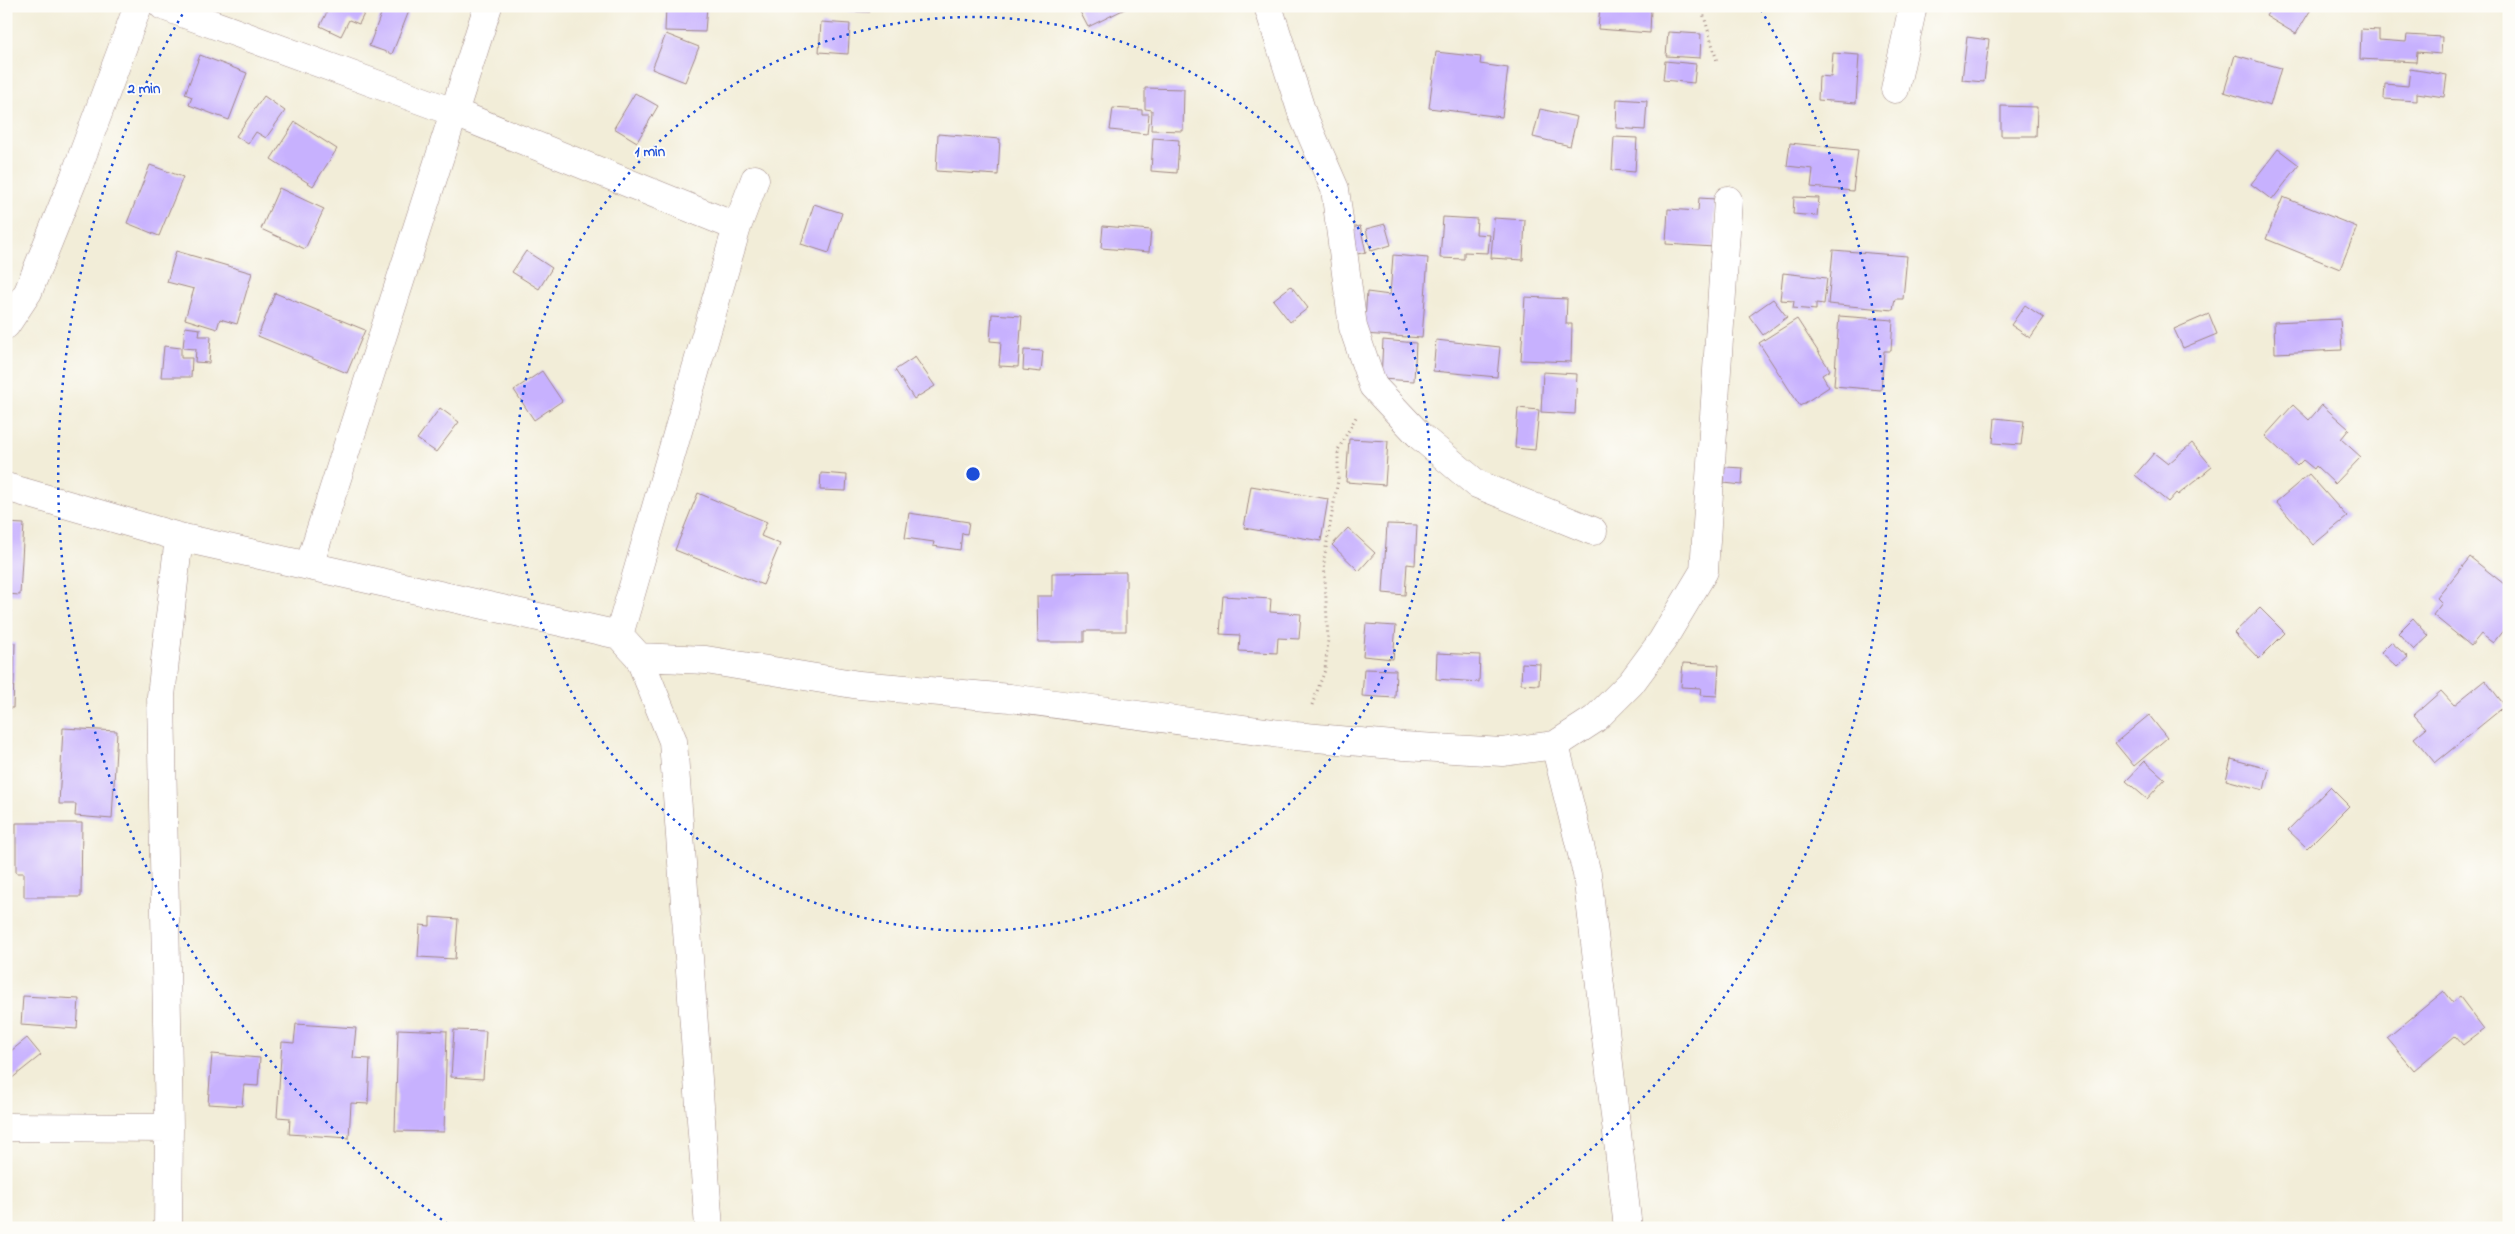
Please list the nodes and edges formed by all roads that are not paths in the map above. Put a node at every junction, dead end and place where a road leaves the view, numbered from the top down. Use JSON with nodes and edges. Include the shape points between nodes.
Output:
{"nodes":[{"id":1,"x":138,"y":6,"type":"edge"},
{"id":2,"x":163,"y":6,"type":"edge"},
{"id":3,"x":488,"y":6,"type":"edge"},
{"id":4,"x":1268,"y":6,"type":"edge"},
{"id":5,"x":1913,"y":6,"type":"edge"},
{"id":6,"x":1895,"y":89,"type":"dead end"},
{"id":7,"x":452,"y":112,"type":"junction"},
{"id":8,"x":755,"y":178,"type":"dead end"},
{"id":9,"x":1728,"y":200,"type":"dead end"},
{"id":10,"x":737,"y":227,"type":"junction"},
{"id":11,"x":6,"y":325,"type":"edge"},
{"id":12,"x":6,"y":487,"type":"edge"},
{"id":13,"x":1592,"y":530,"type":"dead end"},
{"id":14,"x":180,"y":537,"type":"junction"},
{"id":15,"x":309,"y":566,"type":"junction"},
{"id":16,"x":619,"y":635,"type":"junction"},
{"id":17,"x":639,"y":657,"type":"junction"},
{"id":18,"x":1555,"y":745,"type":"junction"},
{"id":19,"x":6,"y":1127,"type":"edge"},
{"id":20,"x":169,"y":1128,"type":"junction"},
{"id":21,"x":168,"y":1228,"type":"edge"},
{"id":22,"x":710,"y":1228,"type":"edge"},
{"id":23,"x":1628,"y":1228,"type":"edge"}],
"edges":[{"from":1,"to":11,"type":"street","via":[[28,292]]},
{"from":2,"to":7,"type":"street"},
{"from":3,"to":7,"type":"street"},
{"from":4,"to":13,"type":"street","via":[[1302,113],[1335,189],[1353,328],[1373,386],[1420,436],[1477,484]]},
{"from":5,"to":6,"type":"street"},
{"from":7,"to":10,"type":"street"},
{"from":7,"to":15,"type":"street"},
{"from":8,"to":10,"type":"street"},
{"from":9,"to":18,"type":"street","via":[[1704,571],[1662,641],[1631,683],[1595,719]]},
{"from":10,"to":16,"type":"street"},
{"from":12,"to":14,"type":"street"},
{"from":14,"to":15,"type":"street"},
{"from":14,"to":20,"type":"street","via":[[161,696]]},
{"from":15,"to":16,"type":"street"},
{"from":16,"to":17,"type":"street"},
{"from":17,"to":18,"type":"street","via":[[706,660],[859,685],[1010,698],[1296,736],[1502,752]]},
{"from":17,"to":22,"type":"street","via":[[673,741]]},
{"from":18,"to":23,"type":"street","via":[[1587,874]]},
{"from":19,"to":20,"type":"street"},
{"from":20,"to":21,"type":"street"}]}
